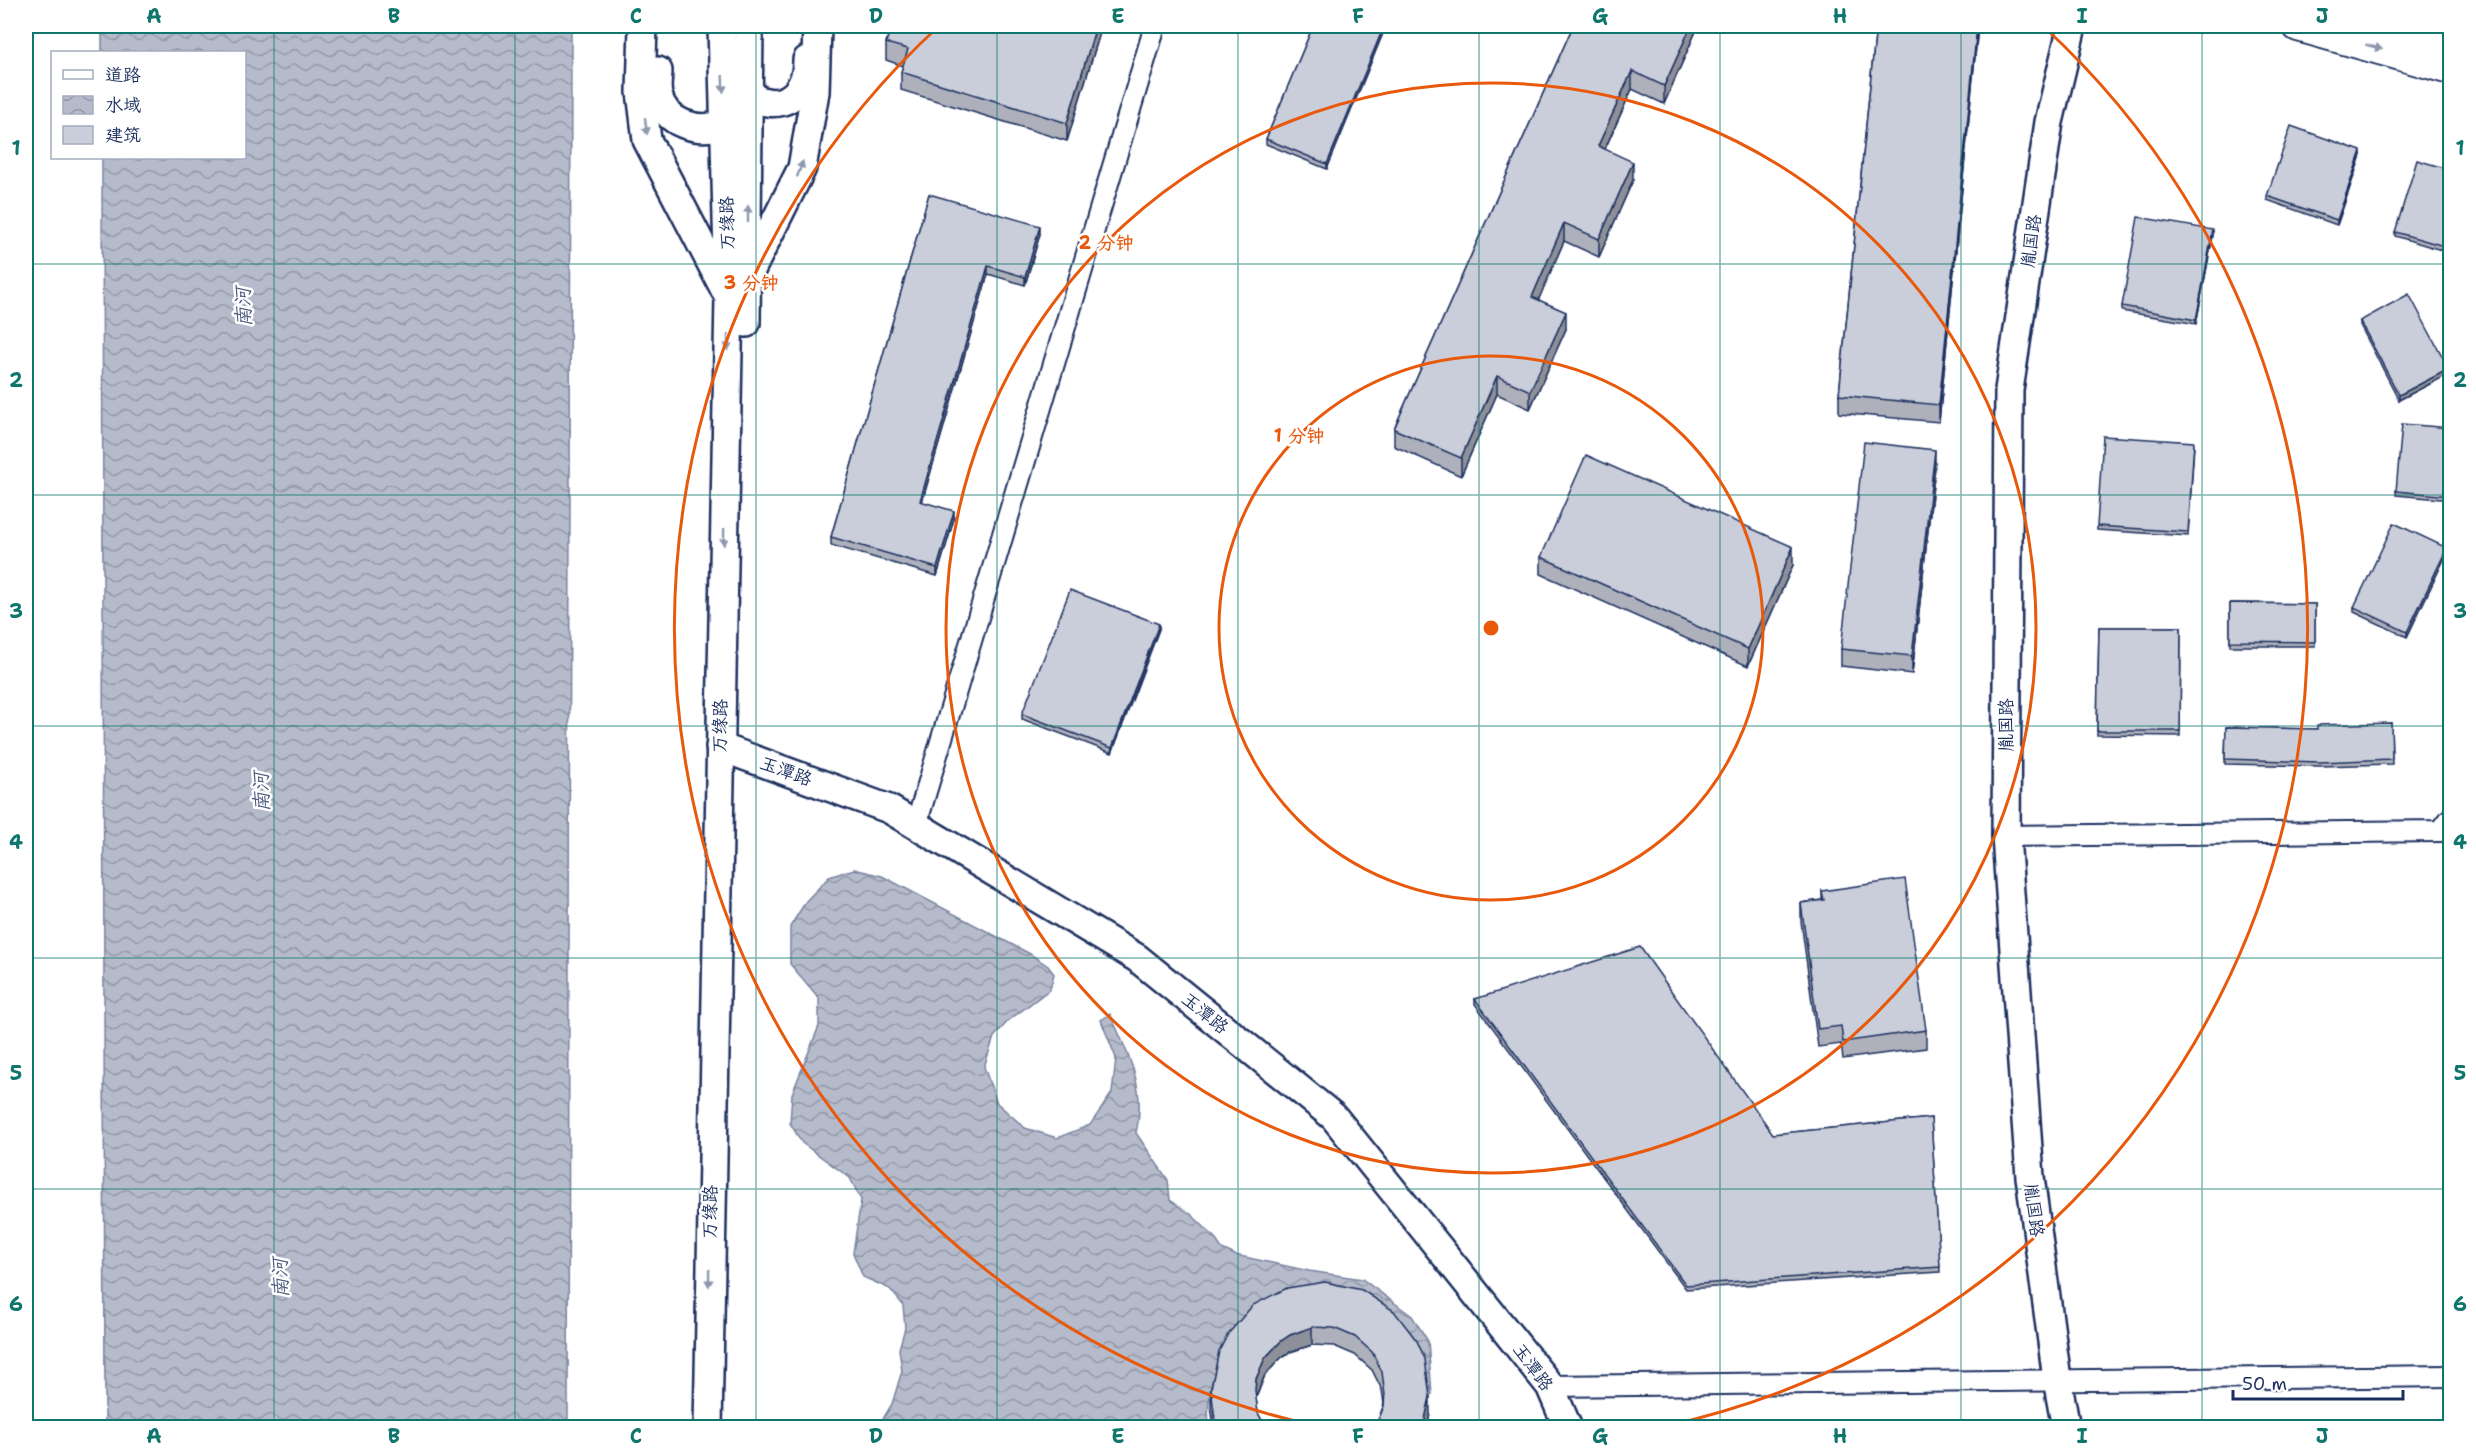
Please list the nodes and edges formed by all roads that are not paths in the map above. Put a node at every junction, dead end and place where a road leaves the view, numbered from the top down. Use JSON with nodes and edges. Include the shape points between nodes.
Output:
{"nodes":[{"id":1,"x":643,"y":26,"type":"edge"},
{"id":2,"x":659,"y":26,"type":"edge"},
{"id":3,"x":722,"y":26,"type":"edge"},
{"id":4,"x":749,"y":26,"type":"edge"},
{"id":5,"x":808,"y":26,"type":"edge"},
{"id":6,"x":817,"y":26,"type":"edge"},
{"id":7,"x":1155,"y":26,"type":"edge"},
{"id":8,"x":2072,"y":26,"type":"edge"},
{"id":9,"x":2298,"y":26,"type":"edge"},
{"id":10,"x":2386,"y":26,"type":"edge"},
{"id":11,"x":2451,"y":43,"type":"edge"},
{"id":12,"x":2451,"y":69,"type":"edge"},
{"id":13,"x":748,"y":94,"type":"junction"},
{"id":14,"x":724,"y":124,"type":"junction"},
{"id":15,"x":738,"y":288,"type":"junction"},
{"id":16,"x":729,"y":751,"type":"junction"},
{"id":17,"x":2451,"y":819,"type":"edge"},
{"id":18,"x":916,"y":825,"type":"junction"},
{"id":19,"x":2006,"y":837,"type":"junction"},
{"id":20,"x":2451,"y":1376,"type":"edge"},
{"id":21,"x":2057,"y":1379,"type":"junction"},
{"id":22,"x":1550,"y":1386,"type":"junction"},
{"id":23,"x":708,"y":1428,"type":"edge"},
{"id":24,"x":726,"y":1428,"type":"edge"},
{"id":25,"x":1568,"y":1428,"type":"edge"},
{"id":26,"x":2066,"y":1428,"type":"edge"}],
"edges":[{"from":1,"to":15,"type":"main road","one_way":true,"via":[[641,92],[647,140]]},
{"from":2,"to":14,"type":"main road","via":[[657,93],[661,104],[687,126],[706,129]]},
{"from":3,"to":14,"type":"main road","name":"万缘路","one_way":true},
{"from":4,"to":13,"type":"main road","name":"万缘路"},
{"from":5,"to":13,"type":"main road","via":[[806,76],[796,93],[779,103],[768,103]]},
{"from":15,"to":6,"type":"main road","one_way":true,"via":[[802,168],[815,92]]},
{"from":7,"to":18,"type":"street"},
{"from":8,"to":19,"type":"main road","name":"胤国路","via":[[2049,122],[2009,390]]},
{"from":9,"to":12,"type":"main road","one_way":true},
{"from":10,"to":11,"type":"main road"},
{"from":15,"to":13,"type":"main road","name":"万缘路","one_way":true},
{"from":14,"to":15,"type":"main road","name":"万缘路"},
{"from":15,"to":16,"type":"main road","name":"万缘路"},
{"from":16,"to":18,"type":"main road","name":"玉潭路","via":[[890,809]]},
{"from":16,"to":23,"type":"main road","name":"万缘路","one_way":true},
{"from":16,"to":24,"type":"main road","name":"万缘路"},
{"from":17,"to":19,"type":"street","via":[[2441,831]]},
{"from":18,"to":22,"type":"main road","name":"玉潭路","via":[[1137,958],[1334,1117]]},
{"from":19,"to":21,"type":"main road","name":"胤国路","via":[[2030,1176]]},
{"from":20,"to":21,"type":"street"},
{"from":21,"to":22,"type":"street"},
{"from":21,"to":26,"type":"main road","name":"胤国路"},
{"from":22,"to":25,"type":"main road","name":"玉潭路"}]}
